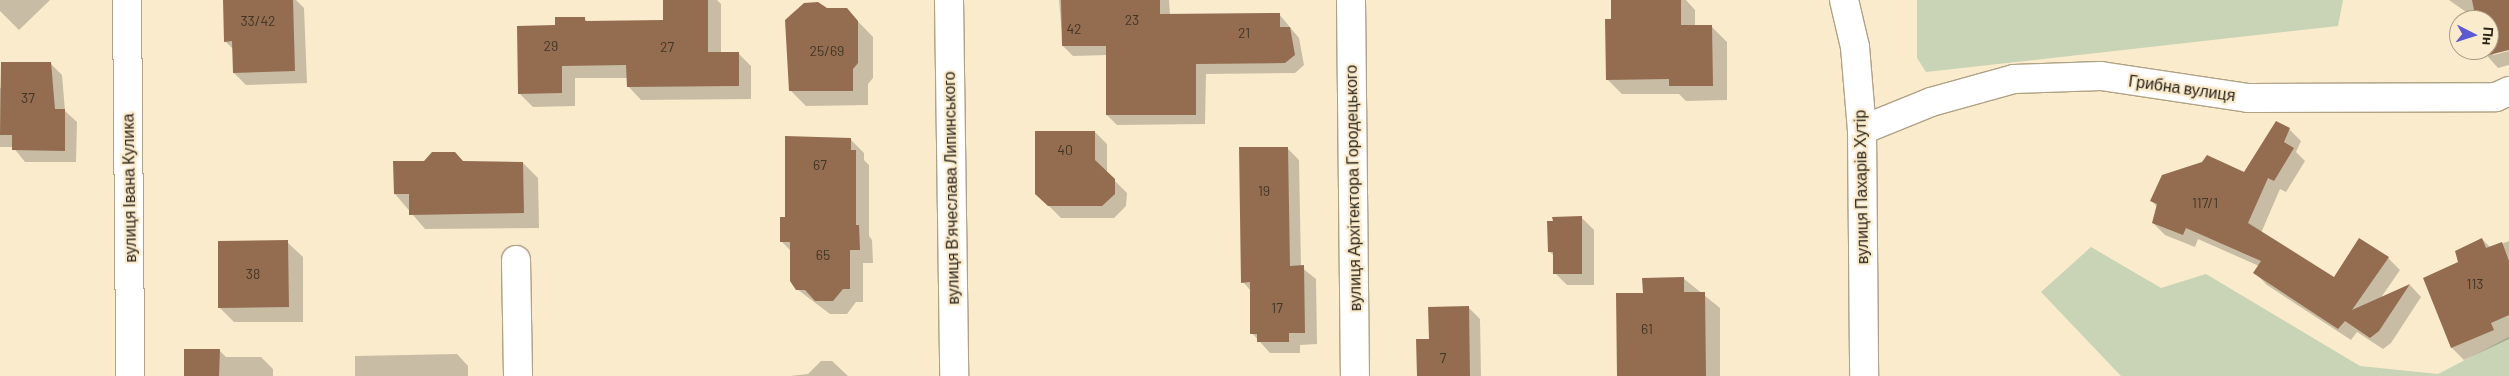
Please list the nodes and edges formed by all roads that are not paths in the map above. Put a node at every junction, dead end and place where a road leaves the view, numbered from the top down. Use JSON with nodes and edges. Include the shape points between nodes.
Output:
{"nodes":[{"id":1,"x":127,"y":0,"type":"edge"},
{"id":2,"x":949,"y":0,"type":"edge"},
{"id":3,"x":1351,"y":0,"type":"edge"},
{"id":4,"x":1844,"y":0,"type":"edge"},
{"id":5,"x":2509,"y":91,"type":"edge"},
{"id":6,"x":1862,"y":130,"type":"junction"},
{"id":7,"x":516,"y":260,"type":"dead end"},
{"id":8,"x":130,"y":376,"type":"edge"},
{"id":9,"x":518,"y":376,"type":"edge"},
{"id":10,"x":954,"y":376,"type":"edge"},
{"id":11,"x":1355,"y":376,"type":"edge"},
{"id":12,"x":1864,"y":376,"type":"edge"}],
"edges":[{"from":1,"to":8,"type":"street","name":"вулиця Івана Кулика"},
{"from":2,"to":10,"type":"street","name":"вулиця Вʼячеслава Липинського"},
{"from":3,"to":11,"type":"street","name":"вулиця Архітектора Городецького"},
{"from":4,"to":6,"type":"street","name":"вулиця Пахарів Хутір","via":[[1856,47]]},
{"from":5,"to":6,"type":"street","name":"Грибна вулиця","via":[[2496,97],[2248,98],[2101,76],[2014,79],[1931,102]]},
{"from":6,"to":12,"type":"street","name":"вулиця Пахарів Хутір"},
{"from":7,"to":9,"type":"street"}]}
